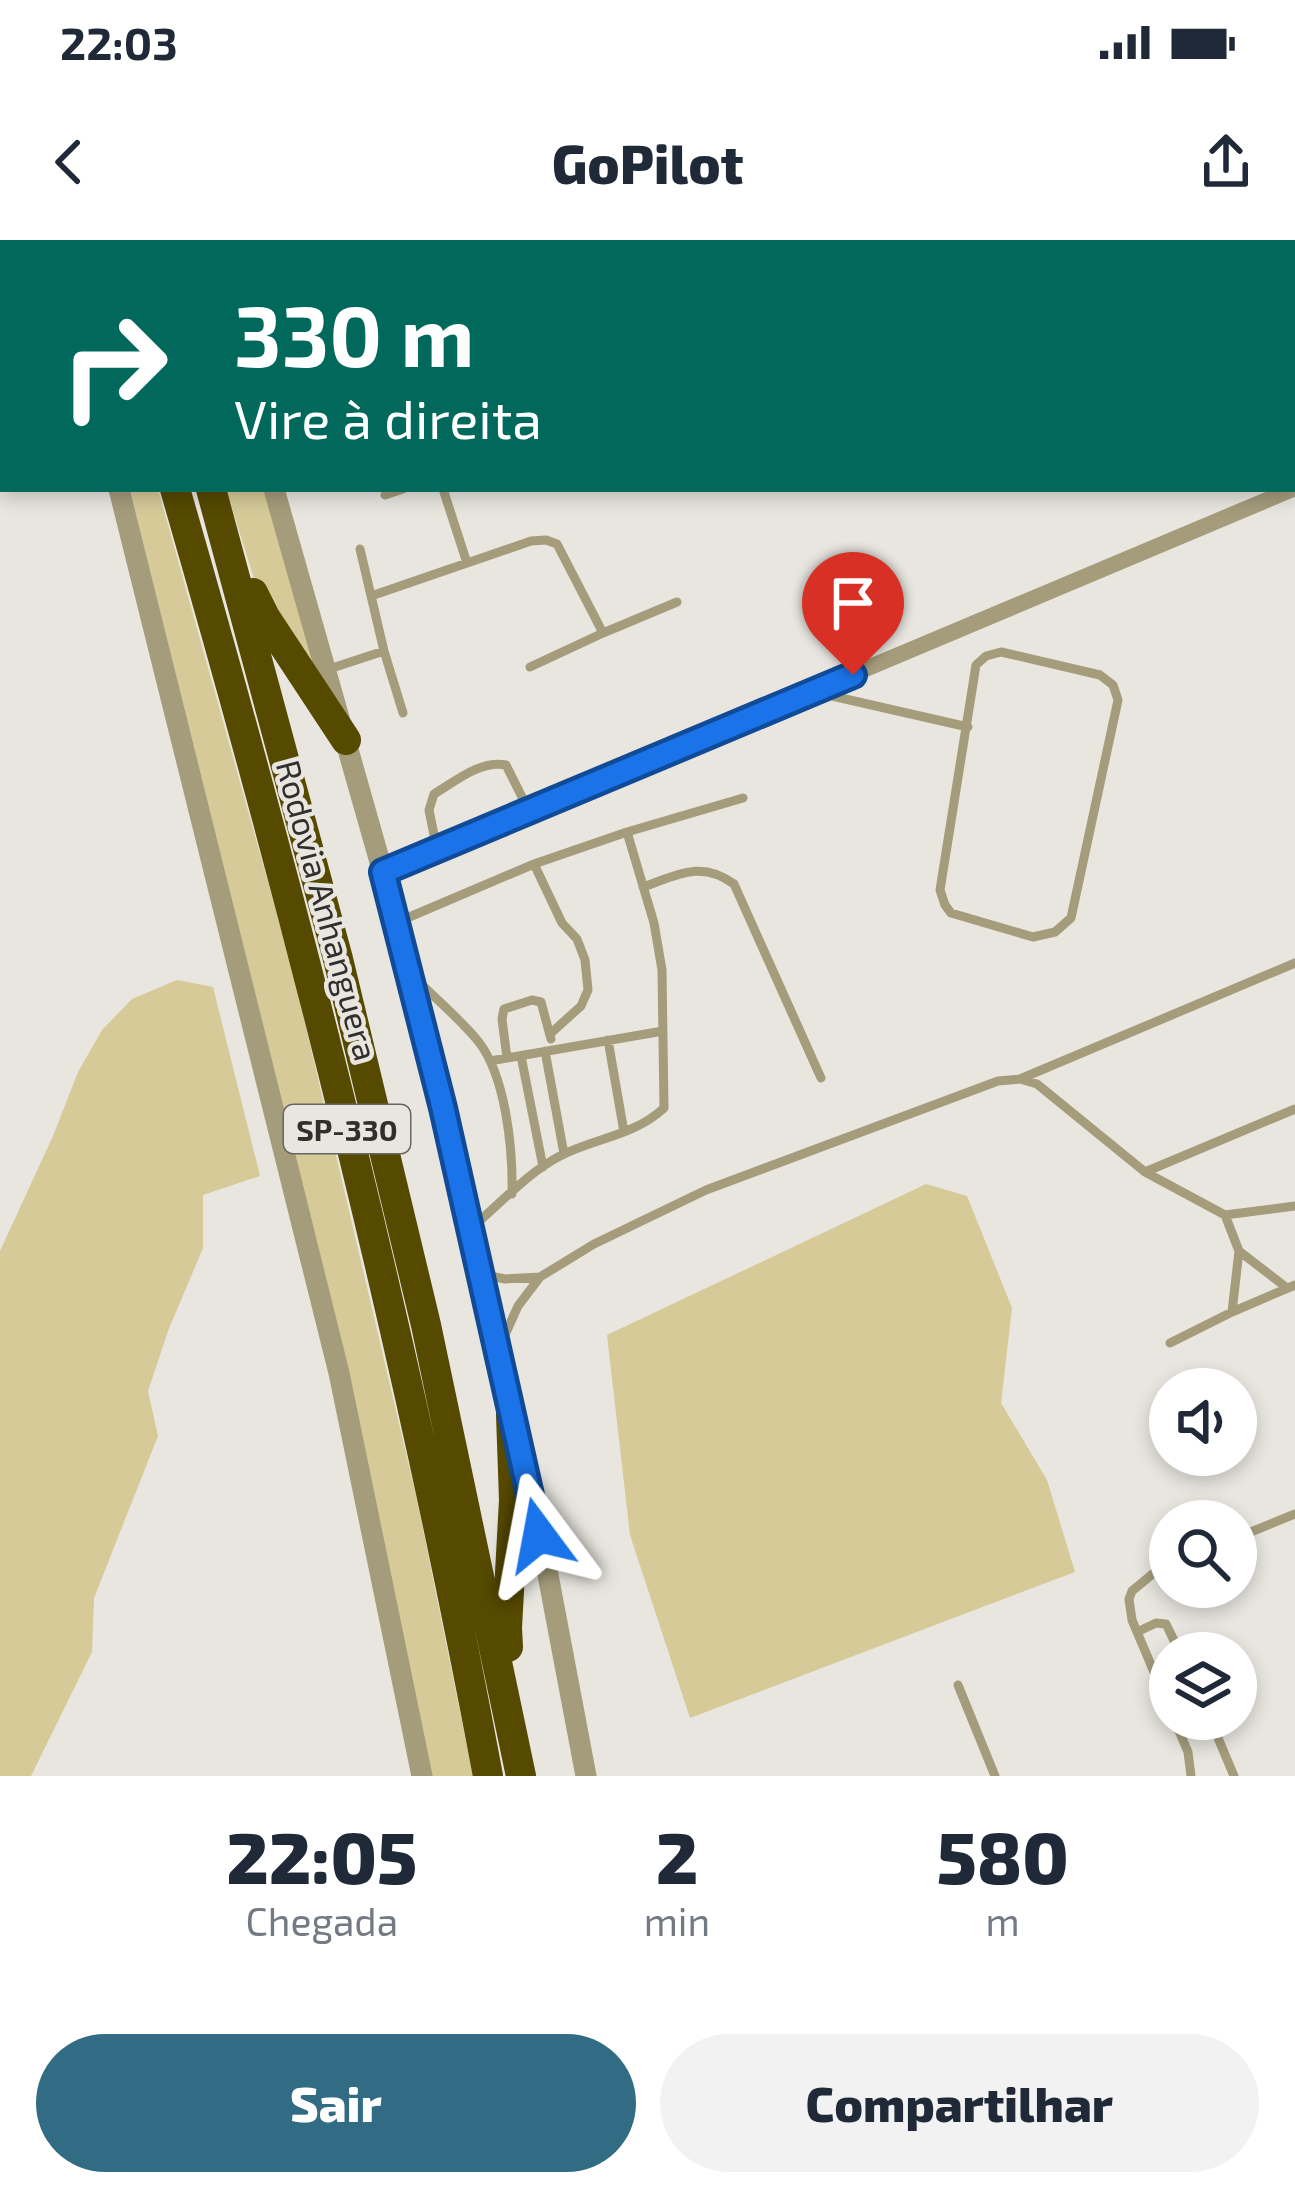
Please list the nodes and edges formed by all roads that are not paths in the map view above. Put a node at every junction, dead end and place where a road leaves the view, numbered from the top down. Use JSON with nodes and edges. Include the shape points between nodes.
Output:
{"nodes":[{"id":1,"x":120,"y":492,"type":"edge"},
{"id":2,"x":176,"y":492,"type":"edge"},
{"id":3,"x":213,"y":492,"type":"edge"},
{"id":4,"x":213,"y":492,"type":"edge"},
{"id":5,"x":275,"y":492,"type":"edge"},
{"id":6,"x":394,"y":492,"type":"edge"},
{"id":7,"x":444,"y":492,"type":"edge"},
{"id":8,"x":1266,"y":494,"type":"edge"},
{"id":9,"x":385,"y":495,"type":"dead end"},
{"id":10,"x":360,"y":549,"type":"dead end"},
{"id":11,"x":467,"y":563,"type":"junction"},
{"id":12,"x":371,"y":596,"type":"junction"},
{"id":13,"x":677,"y":602,"type":"dead end"},
{"id":14,"x":603,"y":633,"type":"junction"},
{"id":15,"x":384,"y":651,"type":"junction"},
{"id":16,"x":530,"y":667,"type":"dead end"},
{"id":17,"x":326,"y":670,"type":"junction"},
{"id":18,"x":814,"y":691,"type":"junction"},
{"id":19,"x":403,"y":713,"type":"dead end"},
{"id":20,"x":968,"y":727,"type":"junction"},
{"id":21,"x":346,"y":740,"type":"junction"},
{"id":22,"x":743,"y":798,"type":"dead end"},
{"id":23,"x":529,"y":811,"type":"junction"},
{"id":24,"x":627,"y":832,"type":"junction"},
{"id":25,"x":437,"y":850,"type":"junction"},
{"id":26,"x":534,"y":864,"type":"junction"},
{"id":27,"x":383,"y":872,"type":"junction"},
{"id":28,"x":643,"y":887,"type":"junction"},
{"id":29,"x":397,"y":922,"type":"junction"},
{"id":30,"x":1295,"y":963,"type":"edge"},
{"id":31,"x":410,"y":973,"type":"junction"},
{"id":32,"x":663,"y":1031,"type":"junction"},
{"id":33,"x":550,"y":1034,"type":"junction"},
{"id":34,"x":608,"y":1040,"type":"junction"},
{"id":35,"x":550,"y":1051,"type":"junction"},
{"id":36,"x":520,"y":1056,"type":"junction"},
{"id":37,"x":506,"y":1058,"type":"junction"},
{"id":38,"x":490,"y":1061,"type":"junction"},
{"id":39,"x":821,"y":1078,"type":"dead end"},
{"id":40,"x":1020,"y":1079,"type":"junction"},
{"id":41,"x":1295,"y":1109,"type":"edge"},
{"id":42,"x":624,"y":1132,"type":"junction"},
{"id":43,"x":564,"y":1154,"type":"junction"},
{"id":44,"x":543,"y":1167,"type":"junction"},
{"id":45,"x":1145,"y":1172,"type":"junction"},
{"id":46,"x":512,"y":1194,"type":"junction"},
{"id":47,"x":1295,"y":1206,"type":"edge"},
{"id":48,"x":1225,"y":1215,"type":"junction"},
{"id":49,"x":470,"y":1228,"type":"junction"},
{"id":50,"x":1239,"y":1251,"type":"junction"},
{"id":51,"x":481,"y":1274,"type":"junction"},
{"id":52,"x":540,"y":1277,"type":"junction"},
{"id":53,"x":1291,"y":1287,"type":"edge"},
{"id":54,"x":1232,"y":1312,"type":"junction"},
{"id":55,"x":1170,"y":1343,"type":"dead end"},
{"id":56,"x":497,"y":1351,"type":"junction"},
{"id":57,"x":511,"y":1415,"type":"junction"},
{"id":58,"x":1295,"y":1514,"type":"edge"},
{"id":59,"x":1257,"y":1529,"type":"edge"},
{"id":60,"x":1149,"y":1576,"type":"edge"},
{"id":61,"x":1137,"y":1632,"type":"junction"},
{"id":62,"x":1170,"y":1632,"type":"edge"},
{"id":63,"x":1149,"y":1660,"type":"edge"},
{"id":64,"x":958,"y":1685,"type":"dead end"},
{"id":65,"x":1183,"y":1740,"type":"edge"},
{"id":66,"x":1219,"y":1740,"type":"edge"},
{"id":67,"x":515,"y":1743,"type":"junction"},
{"id":68,"x":422,"y":1776,"type":"edge"},
{"id":69,"x":488,"y":1776,"type":"edge"},
{"id":70,"x":521,"y":1776,"type":"edge"},
{"id":71,"x":586,"y":1776,"type":"edge"},
{"id":72,"x":995,"y":1776,"type":"edge"},
{"id":73,"x":1192,"y":1776,"type":"edge"},
{"id":74,"x":1234,"y":1776,"type":"edge"}],
"edges":[{"from":1,"to":68,"type":"street","via":[[334,1352]]},
{"from":2,"to":69,"type":"highway","name":"Rodovia Anhanguera","number":"SP-330","via":[[331,1060]]},
{"from":3,"to":21,"type":"highway","via":[[254,597]]},
{"from":4,"to":67,"type":"highway","name":"Rodovia Anhanguera","number":"SP-330","via":[[426,1324]]},
{"from":5,"to":17,"type":"street"},
{"from":6,"to":9,"type":"lane"},
{"from":7,"to":11,"type":"lane"},
{"from":8,"to":18,"type":"street"},
{"from":10,"to":12,"type":"lane"},
{"from":11,"to":12,"type":"lane"},
{"from":11,"to":14,"type":"lane","via":[[531,541],[557,544]]},
{"from":12,"to":15,"type":"lane"},
{"from":13,"to":14,"type":"lane"},
{"from":14,"to":16,"type":"lane"},
{"from":15,"to":17,"type":"lane"},
{"from":15,"to":19,"type":"lane"},
{"from":17,"to":21,"type":"street"},
{"from":18,"to":20,"type":"lane"},
{"from":18,"to":23,"type":"street"},
{"from":20,"to":20,"type":"lane","via":[[944,905],[1033,937],[1055,932],[1071,918],[1118,700],[1113,685],[1061,665],[986,656],[976,664]]},
{"from":21,"to":27,"type":"street"},
{"from":22,"to":24,"type":"lane"},
{"from":23,"to":25,"type":"street"},
{"from":23,"to":25,"type":"lane","via":[[506,765],[484,765],[434,794]]},
{"from":24,"to":26,"type":"lane"},
{"from":24,"to":28,"type":"lane"},
{"from":25,"to":27,"type":"street"},
{"from":26,"to":29,"type":"lane"},
{"from":26,"to":33,"type":"lane","via":[[577,939],[588,990]]},
{"from":27,"to":29,"type":"street"},
{"from":28,"to":32,"type":"lane","via":[[662,970]]},
{"from":28,"to":39,"type":"lane","via":[[706,870],[734,884]]},
{"from":29,"to":31,"type":"street"},
{"from":30,"to":40,"type":"lane"},
{"from":31,"to":38,"type":"lane"},
{"from":31,"to":49,"type":"street"},
{"from":32,"to":34,"type":"lane"},
{"from":32,"to":42,"type":"lane","via":[[664,1108]]},
{"from":33,"to":35,"type":"lane"},
{"from":33,"to":37,"type":"lane","via":[[541,1002],[504,1009]]},
{"from":34,"to":35,"type":"lane"},
{"from":34,"to":42,"type":"lane"},
{"from":35,"to":36,"type":"lane"},
{"from":35,"to":43,"type":"lane"},
{"from":36,"to":37,"type":"lane"},
{"from":36,"to":44,"type":"lane"},
{"from":37,"to":38,"type":"lane"},
{"from":38,"to":46,"type":"lane"},
{"from":40,"to":45,"type":"lane","via":[[1037,1084]]},
{"from":40,"to":52,"type":"lane","via":[[706,1190]]},
{"from":41,"to":45,"type":"lane"},
{"from":42,"to":43,"type":"lane"},
{"from":43,"to":44,"type":"lane"},
{"from":44,"to":46,"type":"lane"},
{"from":45,"to":48,"type":"lane"},
{"from":46,"to":49,"type":"lane"},
{"from":47,"to":48,"type":"lane"},
{"from":48,"to":50,"type":"lane"},
{"from":49,"to":51,"type":"street"},
{"from":50,"to":53,"type":"lane"},
{"from":50,"to":54,"type":"lane"},
{"from":51,"to":52,"type":"lane"},
{"from":51,"to":56,"type":"street"},
{"from":52,"to":56,"type":"lane"},
{"from":53,"to":54,"type":"lane"},
{"from":54,"to":55,"type":"lane"},
{"from":56,"to":57,"type":"street"},
{"from":57,"to":67,"type":"highway","via":[[507,1628]]},
{"from":57,"to":71,"type":"street"},
{"from":58,"to":59,"type":"lane"},
{"from":60,"to":61,"type":"lane","via":[[1129,1599]]},
{"from":61,"to":62,"type":"lane","via":[[1156,1623]]},
{"from":61,"to":63,"type":"lane"},
{"from":64,"to":72,"type":"lane"},
{"from":65,"to":73,"type":"lane"},
{"from":66,"to":74,"type":"lane"},
{"from":67,"to":70,"type":"highway","name":"Rodovia Anhanguera","number":"SP-330"}]}
